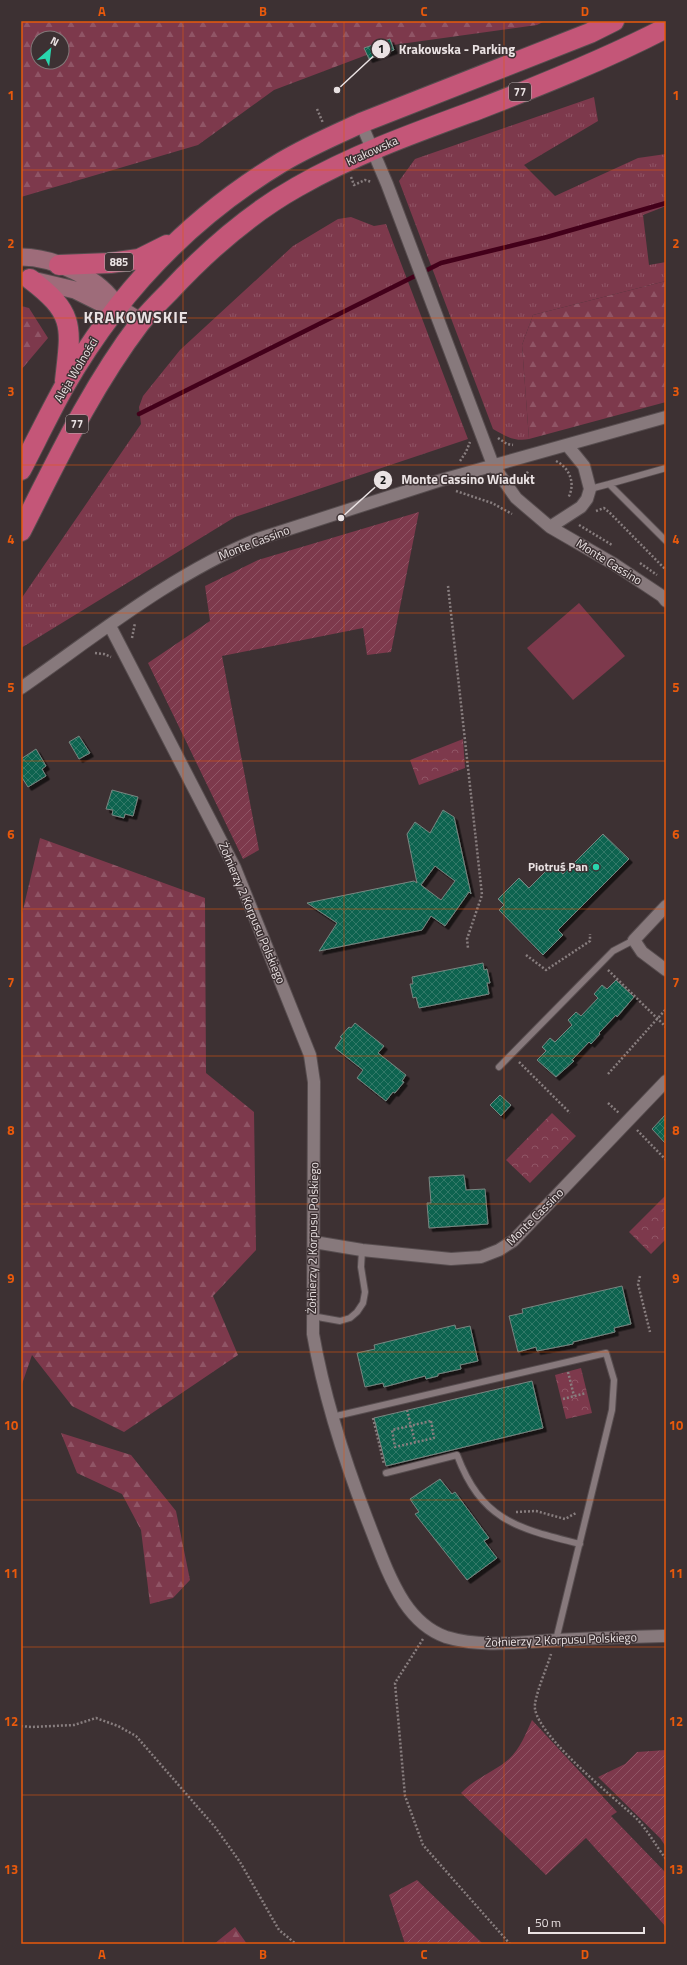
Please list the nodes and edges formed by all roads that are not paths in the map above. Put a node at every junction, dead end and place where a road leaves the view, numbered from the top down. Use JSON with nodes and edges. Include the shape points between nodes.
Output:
{"nodes":[{"id":1,"x":614,"y":21,"type":"edge"},
{"id":2,"x":666,"y":28,"type":"edge"},
{"id":3,"x":361,"y":123,"type":"junction"},
{"id":4,"x":372,"y":150,"type":"junction"},
{"id":5,"x":176,"y":241,"type":"junction"},
{"id":6,"x":21,"y":257,"type":"edge"},
{"id":7,"x":59,"y":265,"type":"junction"},
{"id":8,"x":25,"y":279,"type":"edge"},
{"id":9,"x":117,"y":307,"type":"junction"},
{"id":10,"x":141,"y":322,"type":"junction"},
{"id":11,"x":64,"y":387,"type":"junction"},
{"id":12,"x":666,"y":417,"type":"edge"},
{"id":13,"x":567,"y":445,"type":"junction"},
{"id":14,"x":493,"y":465,"type":"junction"},
{"id":15,"x":666,"y":468,"type":"edge"},
{"id":16,"x":21,"y":470,"type":"edge"},
{"id":17,"x":609,"y":484,"type":"junction"},
{"id":18,"x":590,"y":489,"type":"junction"},
{"id":19,"x":550,"y":527,"type":"junction"},
{"id":20,"x":21,"y":531,"type":"edge"},
{"id":21,"x":666,"y":541,"type":"edge"},
{"id":22,"x":666,"y":601,"type":"edge"},
{"id":23,"x":110,"y":626,"type":"junction"},
{"id":24,"x":21,"y":688,"type":"edge"},
{"id":25,"x":666,"y":906,"type":"edge"},
{"id":26,"x":634,"y":940,"type":"junction"},
{"id":27,"x":666,"y":970,"type":"edge"},
{"id":28,"x":499,"y":1067,"type":"dead end"},
{"id":29,"x":666,"y":1081,"type":"edge"},
{"id":30,"x":314,"y":1242,"type":"junction"},
{"id":31,"x":362,"y":1250,"type":"junction"},
{"id":32,"x":312,"y":1316,"type":"junction"},
{"id":33,"x":332,"y":1417,"type":"junction"},
{"id":34,"x":386,"y":1473,"type":"road end"},
{"id":35,"x":580,"y":1544,"type":"junction"},
{"id":36,"x":666,"y":1636,"type":"edge"},
{"id":37,"x":556,"y":1640,"type":"junction"}],
"edges":[{"from":1,"to":3,"type":"highway","number":"77","via":[[541,53]]},
{"from":2,"to":4,"type":"highway","name":"Krakowska","number":"77","via":[[570,72]]},
{"from":3,"to":4,"type":"street"},
{"from":3,"to":5,"type":"highway","number":"77","via":[[283,161],[226,200]]},
{"from":4,"to":10,"type":"highway","name":"Krakowska","number":"77","via":[[296,187],[242,224],[194,266]]},
{"from":4,"to":14,"type":"street","via":[[382,186],[476,434]]},
{"from":5,"to":7,"type":"highway","number":"885","via":[[138,259]]},
{"from":5,"to":9,"type":"highway","name":"Aleja Wolności","number":"77"},
{"from":6,"to":7,"type":"main road","number":"885"},
{"from":7,"to":9,"type":"main road","number":"885","via":[[95,282],[108,292]]},
{"from":8,"to":9,"type":"main road","number":"885","via":[[75,290],[99,302]]},
{"from":8,"to":11,"type":"highway","number":"885","via":[[48,293],[62,307],[68,322]]},
{"from":9,"to":10,"type":"main road","number":"885"},
{"from":9,"to":11,"type":"highway","name":"Aleja Wolności","number":"77"},
{"from":10,"to":20,"type":"highway","number":"77","via":[[102,379],[66,442]]},
{"from":11,"to":16,"type":"highway","name":"Aleja Wolności","number":"77"},
{"from":12,"to":13,"type":"street","name":"Monte Cassino"},
{"from":13,"to":14,"type":"street","name":"Monte Cassino"},
{"from":13,"to":18,"type":"street","via":[[584,466]]},
{"from":14,"to":19,"type":"street","name":"Monte Cassino","via":[[516,498]]},
{"from":14,"to":23,"type":"street","name":"Monte Cassino","via":[[236,548],[174,582]]},
{"from":15,"to":17,"type":"lane"},
{"from":17,"to":18,"type":"lane"},
{"from":17,"to":21,"type":"lane"},
{"from":18,"to":19,"type":"street","via":[[581,507]]},
{"from":19,"to":22,"type":"street","name":"Monte Cassino","via":[[614,564]]},
{"from":23,"to":24,"type":"street","name":"Monte Cassino"},
{"from":23,"to":30,"type":"street","name":"Żołnierzy 2 Korpusu Polskiego","via":[[235,868],[310,1054],[314,1082]]},
{"from":25,"to":26,"type":"street"},
{"from":26,"to":27,"type":"street","via":[[642,952]]},
{"from":26,"to":28,"type":"lane","via":[[613,951]]},
{"from":29,"to":31,"type":"street","name":"Monte Cassino","via":[[513,1241],[499,1250],[480,1257],[451,1259]]},
{"from":30,"to":31,"type":"street","name":"Monte Cassino"},
{"from":30,"to":32,"type":"street","name":"Żołnierzy 2 Korpusu Polskiego"},
{"from":31,"to":32,"type":"lane","via":[[361,1267],[365,1292],[363,1303],[357,1312],[350,1318],[340,1321]]},
{"from":32,"to":33,"type":"street","name":"Żołnierzy 2 Korpusu Polskiego","via":[[318,1363]]},
{"from":33,"to":35,"type":"lane","via":[[606,1353],[614,1380],[612,1410]]},
{"from":33,"to":37,"type":"street","name":"Żołnierzy 2 Korpusu Polskiego","via":[[353,1482],[386,1567],[405,1603],[417,1618],[430,1629],[445,1636],[480,1643]]},
{"from":34,"to":35,"type":"lane","via":[[457,1455],[465,1476],[476,1494],[494,1512],[513,1525]]},
{"from":35,"to":37,"type":"lane"},
{"from":36,"to":37,"type":"street","name":"Żołnierzy 2 Korpusu Polskiego"}]}
